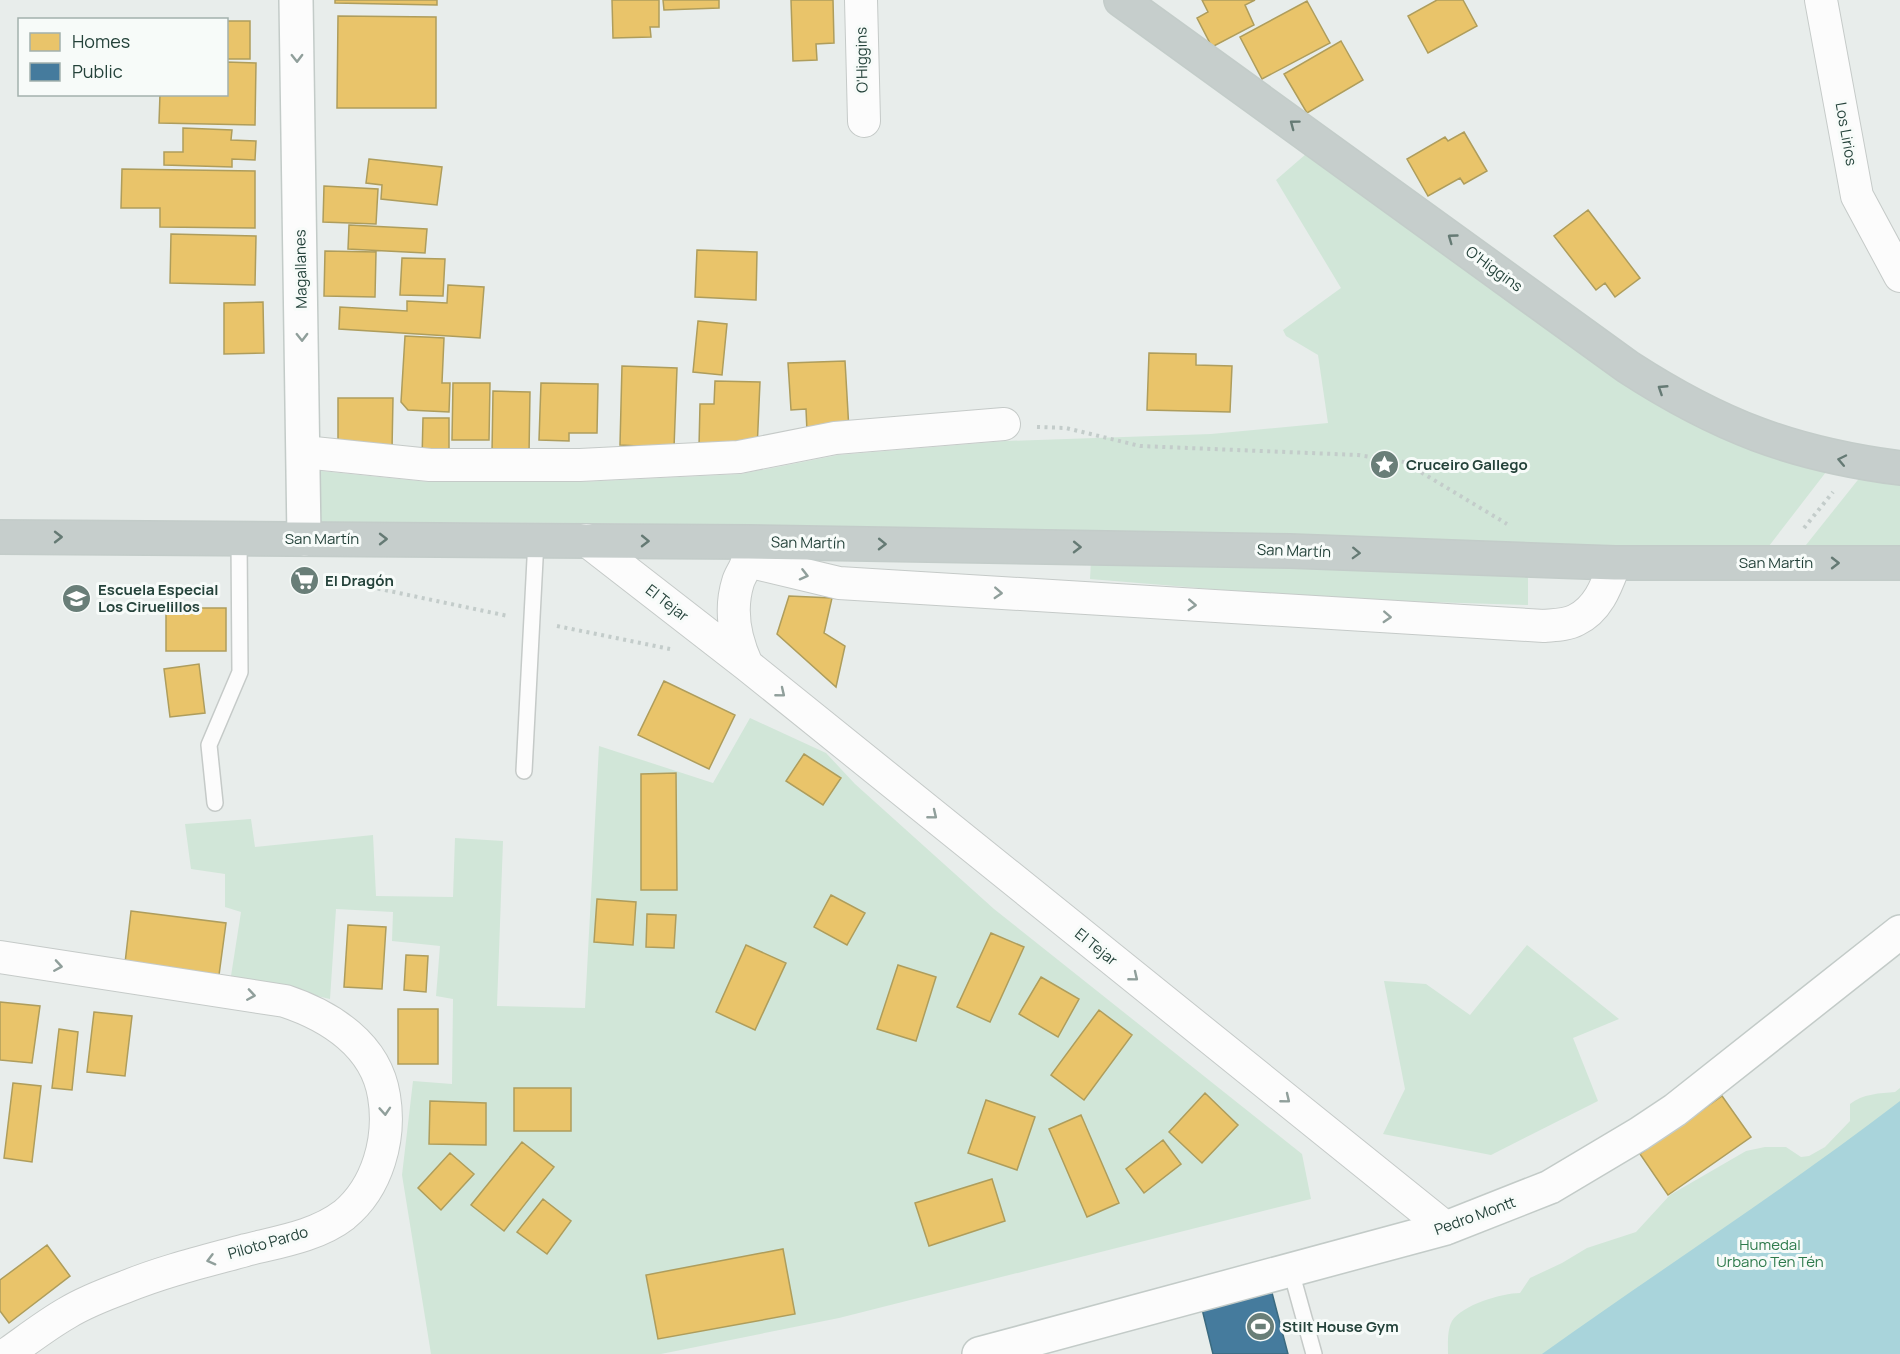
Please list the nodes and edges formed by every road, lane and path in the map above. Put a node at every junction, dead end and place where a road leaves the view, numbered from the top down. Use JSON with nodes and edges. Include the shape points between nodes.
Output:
{"nodes":[{"id":1,"x":296,"y":0,"type":"edge"},
{"id":2,"x":861,"y":0,"type":"edge"},
{"id":3,"x":1121,"y":0,"type":"edge"},
{"id":4,"x":1821,"y":0,"type":"edge"},
{"id":5,"x":864,"y":121,"type":"dead end"},
{"id":6,"x":1897,"y":260,"type":"edge"},
{"id":7,"x":1004,"y":424,"type":"joint"},
{"id":8,"x":304,"y":452,"type":"junction"},
{"id":9,"x":1855,"y":463,"type":"junction"},
{"id":10,"x":1900,"y":468,"type":"edge"},
{"id":11,"x":1514,"y":526,"type":"dead end"},
{"id":12,"x":1802,"y":531,"type":"dead end"},
{"id":13,"x":0,"y":537,"type":"edge"},
{"id":14,"x":238,"y":538,"type":"junction"},
{"id":15,"x":304,"y":539,"type":"junction"},
{"id":16,"x":536,"y":540,"type":"junction"},
{"id":17,"x":586,"y":540,"type":"junction"},
{"id":18,"x":747,"y":551,"type":"junction"},
{"id":19,"x":1615,"y":563,"type":"junction"},
{"id":20,"x":1900,"y":563,"type":"edge"},
{"id":21,"x":334,"y":575,"type":"dead end"},
{"id":22,"x":531,"y":620,"type":"junction"},
{"id":23,"x":679,"y":651,"type":"dead end"},
{"id":24,"x":747,"y":665,"type":"junction"},
{"id":25,"x":524,"y":771,"type":"dead end"},
{"id":26,"x":216,"y":803,"type":"dead end"},
{"id":27,"x":1900,"y":932,"type":"edge"},
{"id":28,"x":0,"y":957,"type":"edge"},
{"id":29,"x":1446,"y":1228,"type":"junction"},
{"id":30,"x":1291,"y":1271,"type":"junction"},
{"id":31,"x":7,"y":1354,"type":"edge"},
{"id":32,"x":979,"y":1354,"type":"edge"},
{"id":33,"x":1314,"y":1354,"type":"edge"}],
"edges":[{"from":1,"to":8,"type":"main road","name":"Magallanes","one_way":true},
{"from":2,"to":5,"type":"street","name":"O'Higgins"},
{"from":9,"to":3,"type":"highway","name":"O'Higgins","one_way":true,"via":[[1759,437],[1670,394]]},
{"from":4,"to":6,"type":"street","name":"Los Lirios","via":[[1857,196]]},
{"from":7,"to":8,"type":"street","via":[[835,438],[739,457],[591,465],[430,465]]},
{"from":7,"to":11,"type":"path","via":[[1066,428],[1140,446],[1358,454],[1404,462]]},
{"from":8,"to":15,"type":"main road","name":"Magallanes"},
{"from":9,"to":10,"type":"highway","name":"O'Higgins"},
{"from":9,"to":12,"type":"path"},
{"from":13,"to":14,"type":"highway","name":"San Martín","one_way":true},
{"from":14,"to":15,"type":"highway","name":"San Martín"},
{"from":14,"to":26,"type":"lane","via":[[240,672],[210,745]]},
{"from":15,"to":16,"type":"highway","name":"San Martín","one_way":true},
{"from":16,"to":17,"type":"highway","name":"San Martín"},
{"from":16,"to":22,"type":"lane"},
{"from":17,"to":18,"type":"highway","name":"San Martín","one_way":true},
{"from":17,"to":24,"type":"street","name":"El Tejar"},
{"from":18,"to":19,"type":"highway","name":"San Martín","one_way":true,"via":[[1290,551]]},
{"from":18,"to":19,"type":"street","name":"San Martín","one_way":true,"via":[[839,584],[1544,626],[1575,622],[1588,613],[1603,594]]},
{"from":18,"to":24,"type":"street","name":"El Tejar","via":[[734,605],[738,646]]},
{"from":19,"to":20,"type":"highway","name":"San Martín","one_way":true},
{"from":21,"to":22,"type":"path","via":[[356,584]]},
{"from":22,"to":23,"type":"path"},
{"from":22,"to":25,"type":"lane"},
{"from":24,"to":29,"type":"street","name":"El Tejar","one_way":true},
{"from":27,"to":29,"type":"main road","name":"Pedro Montt","via":[[1710,1084],[1639,1134],[1550,1187]]},
{"from":28,"to":31,"type":"street","name":"Piloto Pardo","one_way":true,"via":[[285,1001],[311,1010],[360,1045],[377,1068],[386,1125],[381,1156],[370,1185],[342,1216],[294,1238],[125,1286],[67,1312]]},
{"from":29,"to":30,"type":"main road","name":"Pedro Montt"},
{"from":30,"to":32,"type":"main road","name":"Pedro Montt"},
{"from":30,"to":33,"type":"lane"}]}
